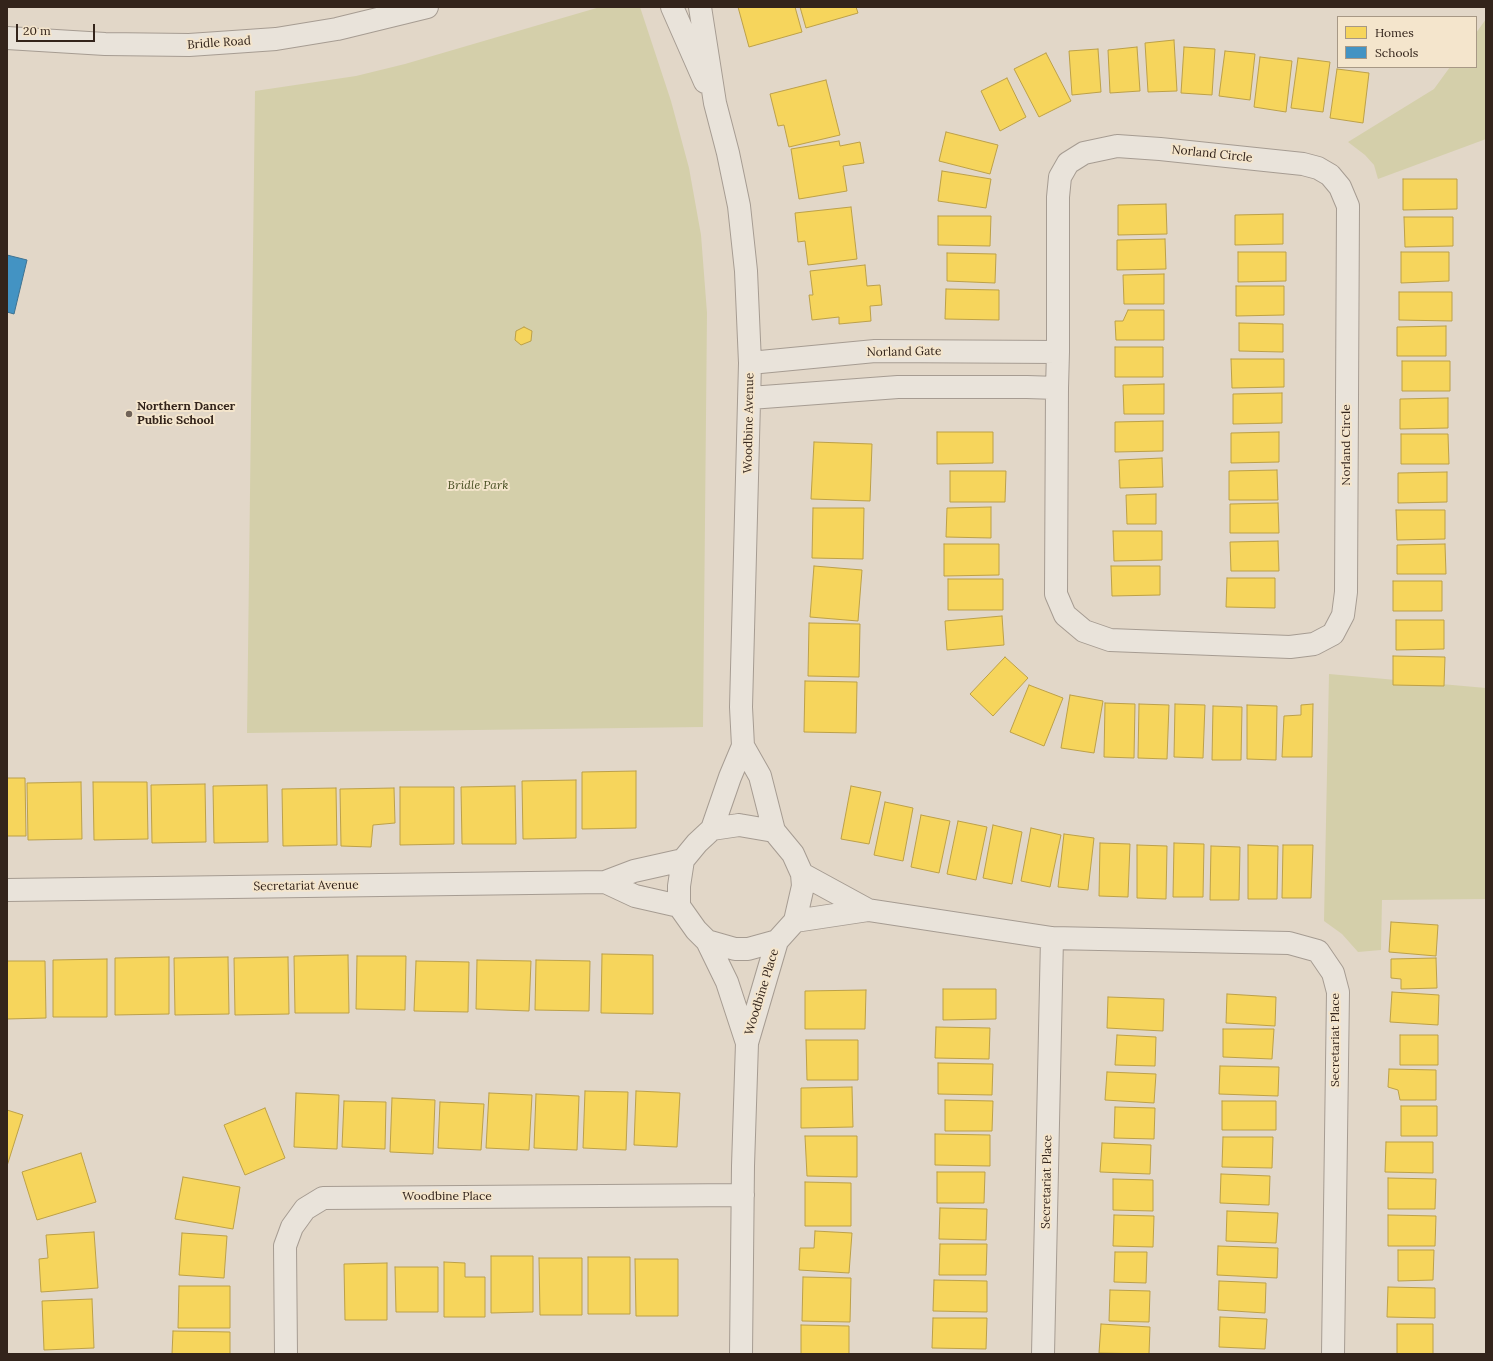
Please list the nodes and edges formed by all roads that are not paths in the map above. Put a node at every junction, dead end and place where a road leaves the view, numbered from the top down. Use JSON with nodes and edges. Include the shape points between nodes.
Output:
{"nodes":[{"id":1,"x":427,"y":7,"type":"edge"},
{"id":2,"x":672,"y":7,"type":"edge"},
{"id":3,"x":700,"y":7,"type":"edge"},
{"id":4,"x":7,"y":38,"type":"edge"},
{"id":5,"x":715,"y":103,"type":"junction"},
{"id":6,"x":1058,"y":352,"type":"junction"},
{"id":7,"x":750,"y":363,"type":"junction"},
{"id":8,"x":1057,"y":388,"type":"junction"},
{"id":9,"x":750,"y":398,"type":"junction"},
{"id":10,"x":743,"y":746,"type":"junction"},
{"id":11,"x":712,"y":829,"type":"junction"},
{"id":12,"x":774,"y":831,"type":"junction"},
{"id":13,"x":683,"y":860,"type":"junction"},
{"id":14,"x":802,"y":874,"type":"junction"},
{"id":15,"x":605,"y":882,"type":"junction"},
{"id":16,"x":7,"y":890,"type":"edge"},
{"id":17,"x":679,"y":906,"type":"junction"},
{"id":18,"x":868,"y":910,"type":"junction"},
{"id":19,"x":795,"y":921,"type":"junction"},
{"id":20,"x":1052,"y":938,"type":"junction"},
{"id":21,"x":707,"y":941,"type":"junction"},
{"id":22,"x":777,"y":941,"type":"junction"},
{"id":23,"x":746,"y":1043,"type":"junction"},
{"id":24,"x":743,"y":1195,"type":"junction"},
{"id":25,"x":286,"y":1354,"type":"edge"},
{"id":26,"x":742,"y":1354,"type":"edge"},
{"id":27,"x":1044,"y":1354,"type":"edge"},
{"id":28,"x":1333,"y":1354,"type":"edge"}],
"edges":[{"from":1,"to":4,"type":"street","name":"Bridle Road","via":[[337,29],[276,39],[188,45],[105,44]]},
{"from":2,"to":5,"type":"street","name":"Woodbine Avenue"},
{"from":3,"to":5,"type":"street","name":"Woodbine Avenue"},
{"from":5,"to":7,"type":"street","name":"Woodbine Avenue","via":[[739,206],[746,271]]},
{"from":6,"to":7,"type":"street","name":"Norland Gate","via":[[875,351]]},
{"from":6,"to":8,"type":"street","name":"Norland Circle"},
{"from":6,"to":8,"type":"street","name":"Norland Circle","via":[[1058,197],[1060,177],[1068,162],[1084,153],[1117,146],[1303,164],[1330,175],[1340,187],[1348,206],[1346,592],[1343,615],[1333,634],[1314,644],[1290,647],[1110,640],[1084,631],[1065,615],[1056,594]]},
{"from":7,"to":9,"type":"street","name":"Woodbine Avenue"},
{"from":8,"to":9,"type":"street","via":[[898,387]]},
{"from":9,"to":10,"type":"street","name":"Woodbine Avenue","via":[[741,707]]},
{"from":10,"to":11,"type":"street","name":"Woodbine Avenue"},
{"from":10,"to":12,"type":"street","name":"Woodbine Avenue","via":[[760,776]]},
{"from":11,"to":12,"type":"street","via":[[739,824]]},
{"from":11,"to":13,"type":"street"},
{"from":12,"to":14,"type":"street","via":[[793,854]]},
{"from":13,"to":15,"type":"street","name":"Secretariat Avenue","via":[[634,871]]},
{"from":13,"to":17,"type":"street"},
{"from":14,"to":18,"type":"street","name":"Secretariat Place"},
{"from":14,"to":19,"type":"street","via":[[803,886]]},
{"from":15,"to":16,"type":"street","name":"Secretariat Avenue"},
{"from":15,"to":17,"type":"street","name":"Secretariat Avenue","via":[[635,896]]},
{"from":17,"to":21,"type":"street"},
{"from":18,"to":19,"type":"street","name":"Secretariat Place"},
{"from":18,"to":20,"type":"street","name":"Secretariat Place"},
{"from":19,"to":22,"type":"street"},
{"from":20,"to":27,"type":"street","name":"Secretariat Place"},
{"from":20,"to":28,"type":"street","name":"Secretariat Place","via":[[1289,943],[1318,951],[1333,973],[1338,992]]},
{"from":21,"to":22,"type":"street","via":[[735,949],[748,949]]},
{"from":21,"to":23,"type":"street","name":"Woodbine Place","via":[[727,982]]},
{"from":22,"to":23,"type":"street","name":"Woodbine Place"},
{"from":23,"to":24,"type":"street","name":"Woodbine Place"},
{"from":24,"to":25,"type":"street","name":"Woodbine Place","via":[[323,1198],[305,1208],[292,1227],[285,1246]]},
{"from":24,"to":26,"type":"street","name":"Woodbine Place"}]}
